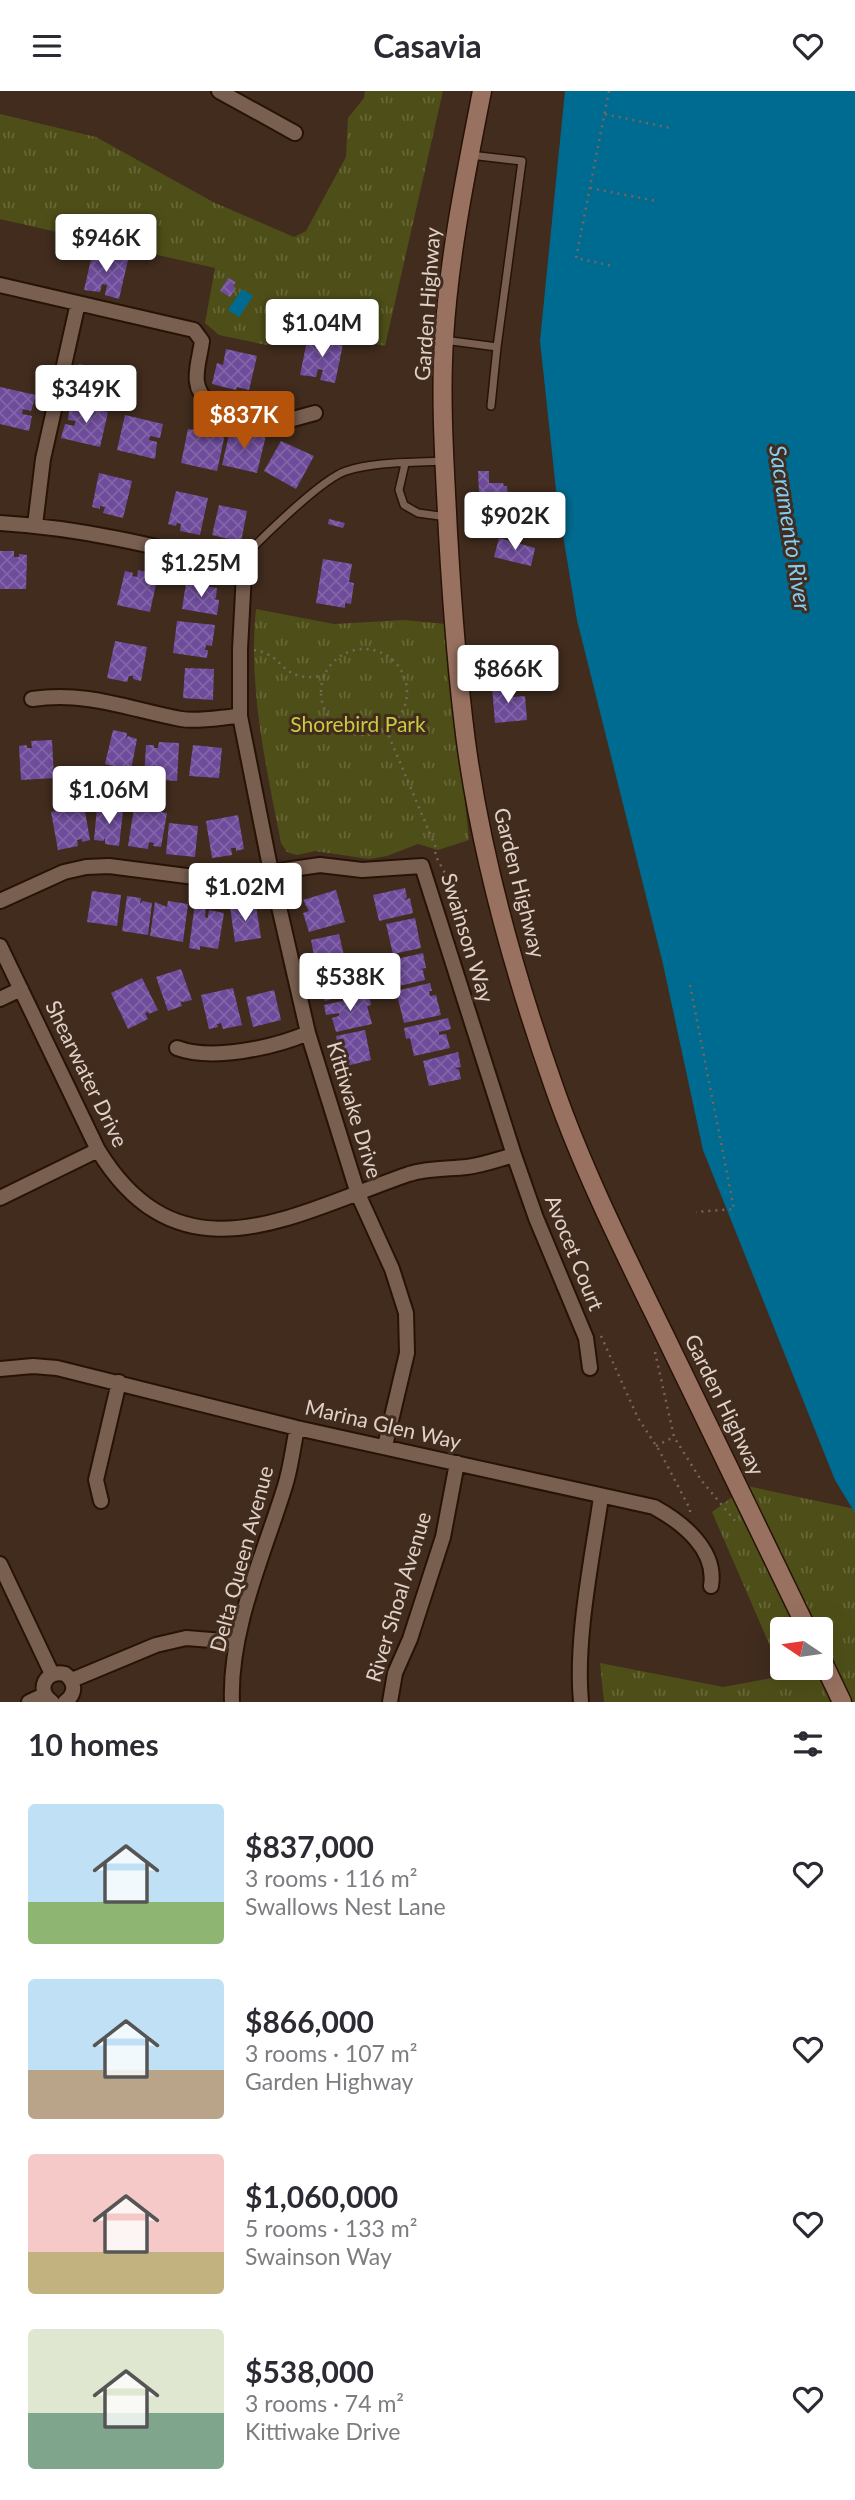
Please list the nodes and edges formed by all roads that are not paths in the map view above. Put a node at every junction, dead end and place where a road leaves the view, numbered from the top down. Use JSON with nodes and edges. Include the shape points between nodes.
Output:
{"nodes":[{"id":1,"x":219,"y":91,"type":"edge"},
{"id":2,"x":482,"y":91,"type":"edge"},
{"id":3,"x":295,"y":133,"type":"dead end"},
{"id":4,"x":469,"y":155,"type":"junction"},
{"id":5,"x":0,"y":285,"type":"edge"},
{"id":6,"x":78,"y":303,"type":"junction"},
{"id":7,"x":444,"y":340,"type":"junction"},
{"id":8,"x":497,"y":347,"type":"junction"},
{"id":9,"x":491,"y":406,"type":"dead end"},
{"id":10,"x":315,"y":413,"type":"dead end"},
{"id":11,"x":445,"y":461,"type":"junction"},
{"id":12,"x":405,"y":464,"type":"junction"},
{"id":13,"x":447,"y":517,"type":"junction"},
{"id":14,"x":0,"y":523,"type":"edge"},
{"id":15,"x":35,"y":525,"type":"junction"},
{"id":16,"x":240,"y":569,"type":"junction"},
{"id":17,"x":32,"y":699,"type":"dead end"},
{"id":18,"x":240,"y":716,"type":"junction"},
{"id":19,"x":271,"y":872,"type":"junction"},
{"id":20,"x":0,"y":901,"type":"edge"},
{"id":21,"x":0,"y":946,"type":"edge"},
{"id":22,"x":21,"y":989,"type":"junction"},
{"id":23,"x":0,"y":999,"type":"edge"},
{"id":24,"x":307,"y":1033,"type":"junction"},
{"id":25,"x":177,"y":1048,"type":"dead end"},
{"id":26,"x":97,"y":1150,"type":"junction"},
{"id":27,"x":514,"y":1155,"type":"junction"},
{"id":28,"x":358,"y":1194,"type":"junction"},
{"id":29,"x":0,"y":1198,"type":"edge"},
{"id":30,"x":590,"y":1368,"type":"dead end"},
{"id":31,"x":0,"y":1369,"type":"edge"},
{"id":32,"x":119,"y":1382,"type":"junction"},
{"id":33,"x":297,"y":1427,"type":"junction"},
{"id":34,"x":384,"y":1445,"type":"junction"},
{"id":35,"x":457,"y":1463,"type":"junction"},
{"id":36,"x":601,"y":1497,"type":"junction"},
{"id":37,"x":101,"y":1501,"type":"dead end"},
{"id":38,"x":0,"y":1563,"type":"edge"},
{"id":39,"x":710,"y":1586,"type":"dead end"},
{"id":40,"x":801,"y":1617,"type":"edge"},
{"id":41,"x":237,"y":1642,"type":"junction"},
{"id":42,"x":52,"y":1674,"type":"junction"},
{"id":43,"x":72,"y":1680,"type":"junction"},
{"id":44,"x":832,"y":1680,"type":"edge"},
{"id":45,"x":48,"y":1698,"type":"edge"},
{"id":46,"x":29,"y":1702,"type":"edge"},
{"id":47,"x":65,"y":1702,"type":"edge"},
{"id":48,"x":232,"y":1702,"type":"edge"},
{"id":49,"x":390,"y":1702,"type":"edge"},
{"id":50,"x":581,"y":1702,"type":"edge"},
{"id":51,"x":842,"y":1702,"type":"edge"}],
"edges":[{"from":1,"to":3,"type":"street"},
{"from":2,"to":4,"type":"main road","name":"Garden Highway"},
{"from":4,"to":7,"type":"main road","name":"Garden Highway"},
{"from":4,"to":8,"type":"lane","via":[[522,161]]},
{"from":5,"to":6,"type":"street"},
{"from":6,"to":10,"type":"street","via":[[194,330],[202,341],[196,384],[199,395],[210,403],[293,419]]},
{"from":6,"to":15,"type":"street","via":[[43,459]]},
{"from":7,"to":8,"type":"lane"},
{"from":7,"to":11,"type":"main road","name":"Garden Highway"},
{"from":8,"to":9,"type":"lane"},
{"from":11,"to":12,"type":"lane"},
{"from":11,"to":13,"type":"main road","name":"Garden Highway"},
{"from":12,"to":13,"type":"lane","via":[[400,490],[404,505],[418,513]]},
{"from":12,"to":16,"type":"lane","via":[[380,464],[334,476],[253,546]]},
{"from":13,"to":40,"type":"main road","name":"Garden Highway","via":[[467,745],[490,870],[526,1003],[554,1089],[599,1199]]},
{"from":14,"to":15,"type":"street"},
{"from":15,"to":16,"type":"street","via":[[113,536]]},
{"from":16,"to":18,"type":"street","name":"Kittiwake Drive"},
{"from":17,"to":18,"type":"street","via":[[56,695],[109,701],[184,719]]},
{"from":18,"to":19,"type":"street","name":"Kittiwake Drive"},
{"from":19,"to":20,"type":"street","name":"Swainson Way","via":[[218,880],[86,867]]},
{"from":19,"to":24,"type":"street","name":"Kittiwake Drive"},
{"from":19,"to":27,"type":"street","name":"Swainson Way","via":[[320,865],[362,870],[422,866]]},
{"from":21,"to":22,"type":"street","name":"Shearwater Drive"},
{"from":22,"to":23,"type":"street"},
{"from":22,"to":26,"type":"street","name":"Shearwater Drive"},
{"from":24,"to":25,"type":"street","via":[[216,1053]]},
{"from":24,"to":28,"type":"street","name":"Kittiwake Drive"},
{"from":26,"to":28,"type":"street","name":"Shearwater Drive","via":[[127,1190],[165,1216],[191,1226],[216,1230],[256,1227]]},
{"from":26,"to":29,"type":"street"},
{"from":27,"to":28,"type":"street","name":"Shearwater Drive","via":[[468,1167],[412,1173]]},
{"from":27,"to":30,"type":"street","name":"Avocet Court","via":[[586,1338]]},
{"from":28,"to":34,"type":"street","name":"Kittiwake Drive","via":[[407,1313],[407,1353]]},
{"from":31,"to":32,"type":"street","name":"Marina Glen Way","via":[[57,1368]]},
{"from":32,"to":33,"type":"street","name":"Marina Glen Way"},
{"from":32,"to":37,"type":"street","via":[[96,1480]]},
{"from":33,"to":34,"type":"street","name":"Marina Glen Way"},
{"from":33,"to":41,"type":"street","name":"Delta Queen Avenue","via":[[286,1482]]},
{"from":34,"to":35,"type":"street","name":"Marina Glen Way"},
{"from":35,"to":36,"type":"street","name":"Marina Glen Way"},
{"from":35,"to":49,"type":"street","name":"River Shoal Avenue","via":[[443,1537],[395,1673]]},
{"from":36,"to":39,"type":"street","name":"Marina Glen Way","via":[[654,1507],[683,1526],[710,1562]]},
{"from":36,"to":50,"type":"street","via":[[581,1651]]},
{"from":38,"to":42,"type":"street"},
{"from":41,"to":43,"type":"street","via":[[186,1638],[156,1645]]},
{"from":41,"to":48,"type":"street","name":"Delta Queen Avenue"},
{"from":42,"to":43,"type":"street","via":[[65,1674]]},
{"from":42,"to":45,"type":"street","via":[[45,1680]]},
{"from":43,"to":47,"type":"street","via":[[73,1693]]},
{"from":44,"to":51,"type":"main road"},
{"from":45,"to":46,"type":"street"}]}
